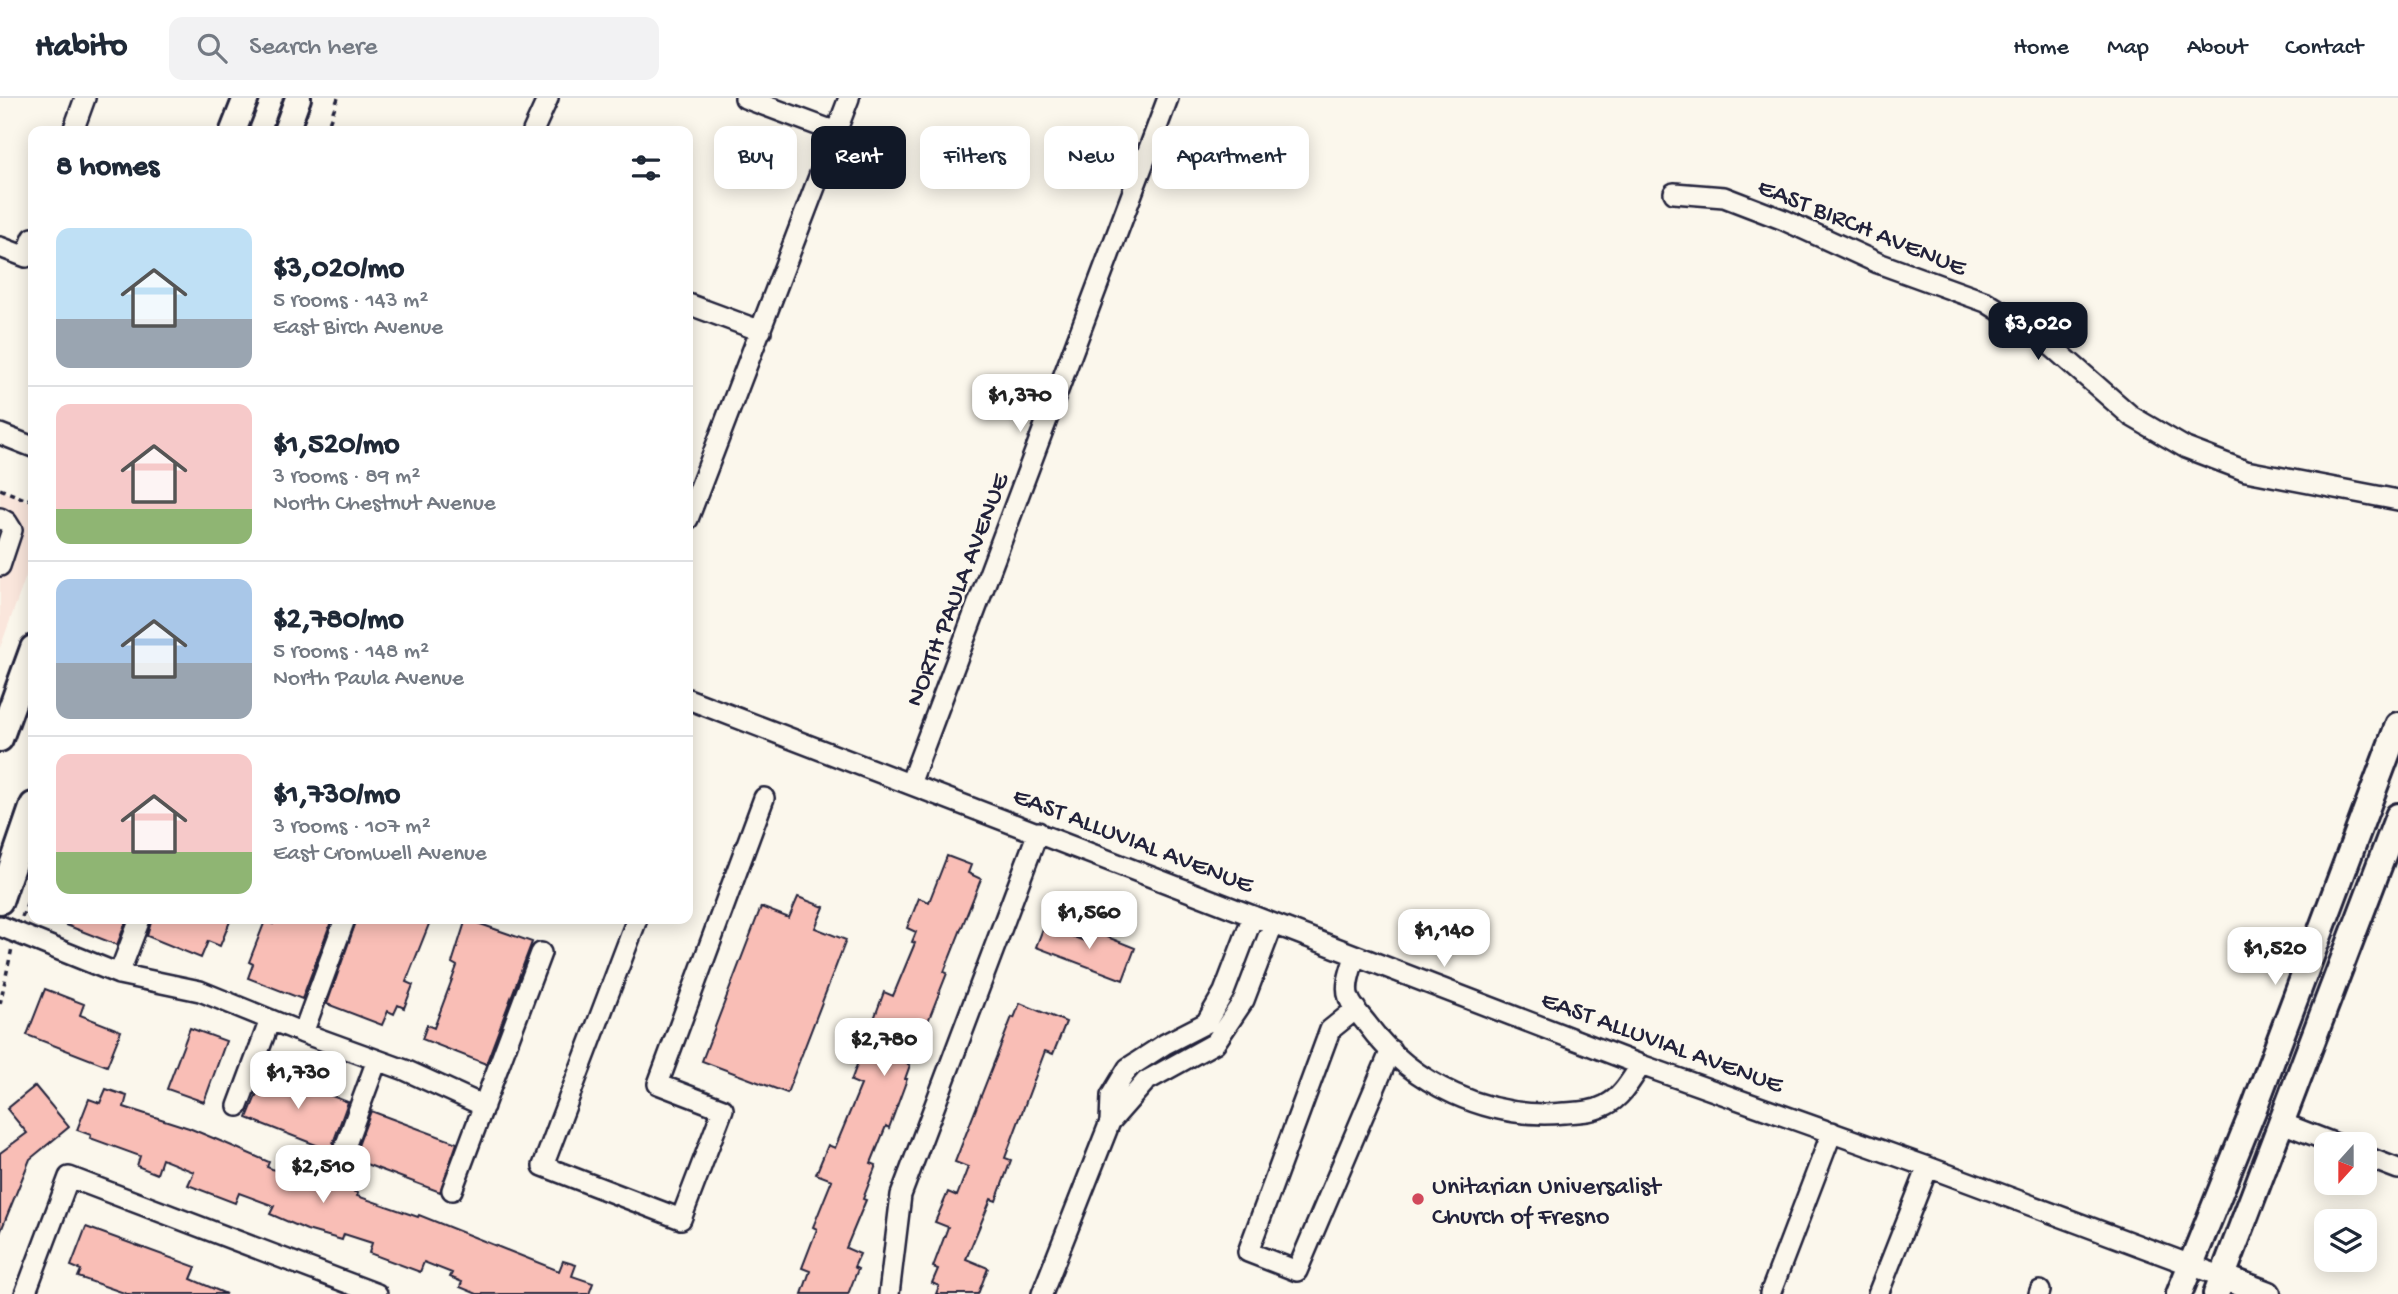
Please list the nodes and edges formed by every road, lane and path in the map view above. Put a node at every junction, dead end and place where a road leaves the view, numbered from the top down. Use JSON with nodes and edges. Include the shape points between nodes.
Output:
{"nodes":[{"id":1,"x":85,"y":98,"type":"edge"},
{"id":2,"x":246,"y":98,"type":"edge"},
{"id":3,"x":298,"y":98,"type":"edge"},
{"id":4,"x":338,"y":98,"type":"edge"},
{"id":5,"x":548,"y":98,"type":"edge"},
{"id":6,"x":745,"y":98,"type":"edge"},
{"id":7,"x":849,"y":98,"type":"edge"},
{"id":8,"x":1168,"y":98,"type":"edge"},
{"id":9,"x":75,"y":126,"type":"edge"},
{"id":10,"x":235,"y":126,"type":"edge"},
{"id":11,"x":288,"y":126,"type":"edge"},
{"id":12,"x":328,"y":126,"type":"edge"},
{"id":13,"x":535,"y":126,"type":"edge"},
{"id":14,"x":820,"y":126,"type":"edge"},
{"id":15,"x":838,"y":126,"type":"edge"},
{"id":16,"x":815,"y":189,"type":"edge"},
{"id":17,"x":1674,"y":193,"type":"dead end"},
{"id":18,"x":0,"y":247,"type":"edge"},
{"id":19,"x":28,"y":252,"type":"edge"},
{"id":20,"x":693,"y":305,"type":"edge"},
{"id":21,"x":761,"y":331,"type":"junction"},
{"id":22,"x":0,"y":434,"type":"edge"},
{"id":23,"x":28,"y":445,"type":"edge"},
{"id":24,"x":0,"y":489,"type":"edge"},
{"id":25,"x":28,"y":500,"type":"edge"},
{"id":26,"x":2398,"y":500,"type":"edge"},
{"id":27,"x":693,"y":506,"type":"edge"},
{"id":28,"x":0,"y":518,"type":"edge"},
{"id":29,"x":0,"y":566,"type":"edge"},
{"id":30,"x":28,"y":662,"type":"edge"},
{"id":31,"x":693,"y":701,"type":"edge"},
{"id":32,"x":2398,"y":724,"type":"edge"},
{"id":33,"x":0,"y":739,"type":"edge"},
{"id":34,"x":910,"y":784,"type":"junction"},
{"id":35,"x":764,"y":798,"type":"dead end"},
{"id":36,"x":2398,"y":816,"type":"edge"},
{"id":37,"x":28,"y":820,"type":"edge"},
{"id":38,"x":1038,"y":832,"type":"junction"},
{"id":39,"x":0,"y":901,"type":"edge"},
{"id":40,"x":1253,"y":916,"type":"junction"},
{"id":41,"x":139,"y":924,"type":"edge"},
{"id":42,"x":343,"y":924,"type":"edge"},
{"id":43,"x":635,"y":924,"type":"edge"},
{"id":44,"x":1273,"y":924,"type":"junction"},
{"id":45,"x":0,"y":926,"type":"edge"},
{"id":46,"x":541,"y":953,"type":"dead end"},
{"id":47,"x":1355,"y":956,"type":"junction"},
{"id":48,"x":119,"y":974,"type":"junction"},
{"id":49,"x":1356,"y":1009,"type":"junction"},
{"id":50,"x":270,"y":1020,"type":"junction"},
{"id":51,"x":303,"y":1033,"type":"junction"},
{"id":52,"x":1391,"y":1050,"type":"junction"},
{"id":53,"x":377,"y":1060,"type":"junction"},
{"id":54,"x":1641,"y":1065,"type":"junction"},
{"id":55,"x":238,"y":1106,"type":"dead end"},
{"id":56,"x":484,"y":1106,"type":"junction"},
{"id":57,"x":1110,"y":1122,"type":"junction"},
{"id":58,"x":2281,"y":1123,"type":"junction"},
{"id":59,"x":1832,"y":1132,"type":"junction"},
{"id":60,"x":2314,"y":1136,"type":"edge"},
{"id":61,"x":345,"y":1147,"type":"dead end"},
{"id":62,"x":2377,"y":1161,"type":"edge"},
{"id":63,"x":1928,"y":1167,"type":"junction"},
{"id":64,"x":2398,"y":1169,"type":"edge"},
{"id":65,"x":452,"y":1191,"type":"dead end"},
{"id":66,"x":2191,"y":1264,"type":"junction"},
{"id":67,"x":2219,"y":1286,"type":"edge"},
{"id":68,"x":25,"y":1294,"type":"edge"},
{"id":69,"x":377,"y":1294,"type":"edge"},
{"id":70,"x":889,"y":1294,"type":"edge"},
{"id":71,"x":1042,"y":1294,"type":"edge"},
{"id":72,"x":1770,"y":1294,"type":"edge"},
{"id":73,"x":1878,"y":1294,"type":"edge"},
{"id":74,"x":2179,"y":1294,"type":"edge"},
{"id":75,"x":2268,"y":1294,"type":"edge"}],
"edges":[{"from":1,"to":9,"type":"street"},
{"from":2,"to":10,"type":"main road"},
{"from":3,"to":11,"type":"main road"},
{"from":4,"to":12,"type":"path"},
{"from":5,"to":13,"type":"street"},
{"from":6,"to":14,"type":"street"},
{"from":7,"to":15,"type":"street"},
{"from":8,"to":34,"type":"street","name":"NORTH PAULA AVENUE"},
{"from":16,"to":21,"type":"street"},
{"from":17,"to":26,"type":"street","name":"EAST BIRCH AVENUE","via":[[1724,197],[1878,263],[1986,302],[2040,336],[2131,416],[2186,448],[2246,471]]},
{"from":18,"to":19,"type":"street","via":[[26,257]]},
{"from":20,"to":21,"type":"street"},
{"from":21,"to":27,"type":"street"},
{"from":22,"to":23,"type":"street"},
{"from":24,"to":25,"type":"path"},
{"from":28,"to":29,"type":"street","via":[[12,530]]},
{"from":30,"to":33,"type":"main road"},
{"from":31,"to":34,"type":"street","name":"EAST ALLUVIAL AVENUE"},
{"from":32,"to":66,"type":"main road"},
{"from":34,"to":38,"type":"street","name":"EAST ALLUVIAL AVENUE"},
{"from":35,"to":43,"type":"street","via":[[658,1084],[723,1109],[681,1219],[543,1166]]},
{"from":36,"to":58,"type":"main road"},
{"from":37,"to":39,"type":"main road"},
{"from":38,"to":40,"type":"street","name":"EAST ALLUVIAL AVENUE"},
{"from":38,"to":70,"type":"street","via":[[901,1195]]},
{"from":40,"to":44,"type":"street","name":"EAST ALLUVIAL AVENUE"},
{"from":40,"to":57,"type":"street","via":[[1224,992],[1206,1023],[1128,1068],[1111,1096]]},
{"from":41,"to":48,"type":"street"},
{"from":42,"to":51,"type":"street"},
{"from":44,"to":47,"type":"street","name":"EAST ALLUVIAL AVENUE"},
{"from":44,"to":57,"type":"street","via":[[1244,1000],[1215,1043],[1146,1082]]},
{"from":45,"to":48,"type":"street"},
{"from":46,"to":56,"type":"street"},
{"from":47,"to":49,"type":"street","via":[[1347,990]]},
{"from":47,"to":54,"type":"street","name":"EAST ALLUVIAL AVENUE"},
{"from":48,"to":50,"type":"street","via":[[200,992]]},
{"from":49,"to":52,"type":"street"},
{"from":49,"to":52,"type":"street","via":[[1330,1030],[1248,1252],[1297,1271]]},
{"from":50,"to":51,"type":"street"},
{"from":50,"to":55,"type":"street"},
{"from":51,"to":53,"type":"street"},
{"from":52,"to":54,"type":"street","via":[[1437,1087],[1466,1099],[1510,1111],[1553,1114],[1605,1106],[1616,1099]]},
{"from":53,"to":56,"type":"street"},
{"from":53,"to":61,"type":"street"},
{"from":54,"to":59,"type":"street","name":"EAST ALLUVIAL AVENUE"},
{"from":56,"to":65,"type":"street"},
{"from":57,"to":71,"type":"street"},
{"from":58,"to":60,"type":"street"},
{"from":58,"to":67,"type":"main road"},
{"from":59,"to":63,"type":"street","name":"EAST ALLUVIAL AVENUE"},
{"from":59,"to":72,"type":"street"},
{"from":62,"to":64,"type":"street"},
{"from":63,"to":66,"type":"street","name":"EAST ALLUVIAL AVENUE"},
{"from":63,"to":73,"type":"street"},
{"from":66,"to":67,"type":"street","name":"EAST ALLUVIAL AVENUE"},
{"from":66,"to":74,"type":"main road"},
{"from":67,"to":75,"type":"main road","name":"EAST ALLUVIAL AVENUE"},
{"from":68,"to":69,"type":"street","via":[[69,1177]]}]}
